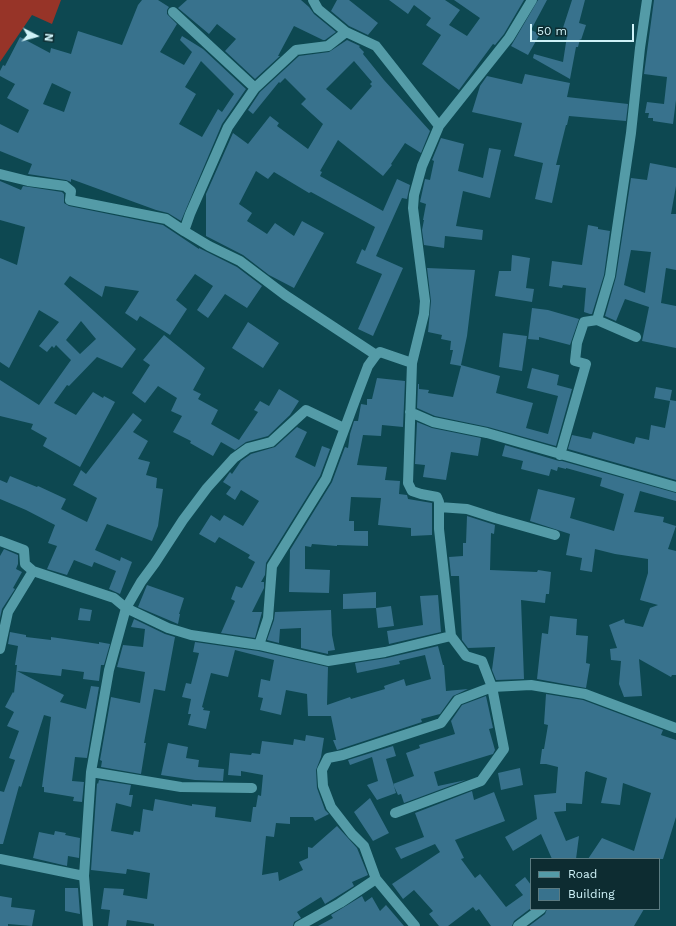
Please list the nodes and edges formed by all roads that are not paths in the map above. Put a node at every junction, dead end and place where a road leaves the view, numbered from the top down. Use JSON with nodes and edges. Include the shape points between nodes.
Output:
{"nodes":[{"id":1,"x":313,"y":0,"type":"edge"},
{"id":2,"x":532,"y":0,"type":"edge"},
{"id":3,"x":647,"y":0,"type":"edge"},
{"id":4,"x":173,"y":12,"type":"dead end"},
{"id":5,"x":346,"y":32,"type":"junction"},
{"id":6,"x":255,"y":88,"type":"junction"},
{"id":7,"x":439,"y":126,"type":"junction"},
{"id":8,"x":0,"y":174,"type":"edge"},
{"id":9,"x":184,"y":231,"type":"junction"},
{"id":10,"x":597,"y":320,"type":"junction"},
{"id":11,"x":636,"y":337,"type":"dead end"},
{"id":12,"x":376,"y":355,"type":"junction"},
{"id":13,"x":412,"y":363,"type":"junction"},
{"id":14,"x":410,"y":412,"type":"junction"},
{"id":15,"x":344,"y":428,"type":"junction"},
{"id":16,"x":560,"y":454,"type":"junction"},
{"id":17,"x":676,"y":487,"type":"edge"},
{"id":18,"x":439,"y":507,"type":"junction"},
{"id":19,"x":555,"y":536,"type":"dead end"},
{"id":20,"x":0,"y":541,"type":"edge"},
{"id":21,"x":33,"y":571,"type":"junction"},
{"id":22,"x":126,"y":608,"type":"junction"},
{"id":23,"x":451,"y":636,"type":"junction"},
{"id":24,"x":259,"y":645,"type":"junction"},
{"id":25,"x":0,"y":649,"type":"edge"},
{"id":26,"x":492,"y":687,"type":"junction"},
{"id":27,"x":676,"y":728,"type":"edge"},
{"id":28,"x":91,"y":772,"type":"junction"},
{"id":29,"x":252,"y":788,"type":"dead end"},
{"id":30,"x":395,"y":813,"type":"dead end"},
{"id":31,"x":0,"y":859,"type":"edge"},
{"id":32,"x":84,"y":876,"type":"junction"},
{"id":33,"x":376,"y":879,"type":"junction"},
{"id":34,"x":540,"y":910,"type":"edge"},
{"id":35,"x":88,"y":926,"type":"edge"},
{"id":36,"x":299,"y":926,"type":"edge"},
{"id":37,"x":415,"y":926,"type":"edge"},
{"id":38,"x":518,"y":926,"type":"edge"}],
"edges":[{"from":1,"to":5,"type":"street","via":[[318,9]]},
{"from":2,"to":7,"type":"street","via":[[509,38]]},
{"from":3,"to":10,"type":"street","via":[[610,276]]},
{"from":4,"to":6,"type":"street"},
{"from":5,"to":6,"type":"street","via":[[328,46],[296,50]]},
{"from":5,"to":7,"type":"street","via":[[376,46]]},
{"from":6,"to":9,"type":"street","via":[[228,127]]},
{"from":7,"to":13,"type":"street","via":[[422,166],[414,195],[413,208],[425,301]]},
{"from":8,"to":9,"type":"street","via":[[65,186],[71,190],[70,200],[166,219]]},
{"from":9,"to":12,"type":"street","via":[[240,261]]},
{"from":10,"to":11,"type":"street"},
{"from":10,"to":16,"type":"street","via":[[584,322],[577,343],[575,361],[586,364]]},
{"from":12,"to":13,"type":"street","via":[[380,352]]},
{"from":12,"to":15,"type":"street","via":[[368,366]]},
{"from":13,"to":14,"type":"street"},
{"from":14,"to":16,"type":"street","via":[[433,422],[487,432]]},
{"from":14,"to":18,"type":"street","via":[[408,483],[412,491],[437,497]]},
{"from":15,"to":22,"type":"street","via":[[306,410],[271,442],[248,448],[234,458],[183,520]]},
{"from":15,"to":24,"type":"street","via":[[326,479],[272,566],[268,618]]},
{"from":16,"to":17,"type":"street"},
{"from":18,"to":19,"type":"street","via":[[468,509]]},
{"from":18,"to":23,"type":"street","via":[[439,529]]},
{"from":20,"to":21,"type":"street","via":[[24,550],[25,564]]},
{"from":21,"to":22,"type":"street","via":[[114,598]]},
{"from":21,"to":25,"type":"street","via":[[8,612]]},
{"from":22,"to":24,"type":"street","via":[[191,636]]},
{"from":22,"to":28,"type":"street","via":[[109,670]]},
{"from":23,"to":24,"type":"street","via":[[385,652],[328,660]]},
{"from":23,"to":26,"type":"street","via":[[466,656],[482,661]]},
{"from":26,"to":27,"type":"street","via":[[531,685],[585,694]]},
{"from":26,"to":30,"type":"street","via":[[504,749],[481,781]]},
{"from":26,"to":33,"type":"street","via":[[458,700],[441,722],[328,758],[322,770],[323,786],[331,807],[364,846]]},
{"from":28,"to":29,"type":"street","via":[[181,787]]},
{"from":28,"to":32,"type":"street"},
{"from":31,"to":32,"type":"street"},
{"from":32,"to":35,"type":"street"},
{"from":33,"to":36,"type":"street"},
{"from":33,"to":37,"type":"street"},
{"from":34,"to":38,"type":"street"}]}
